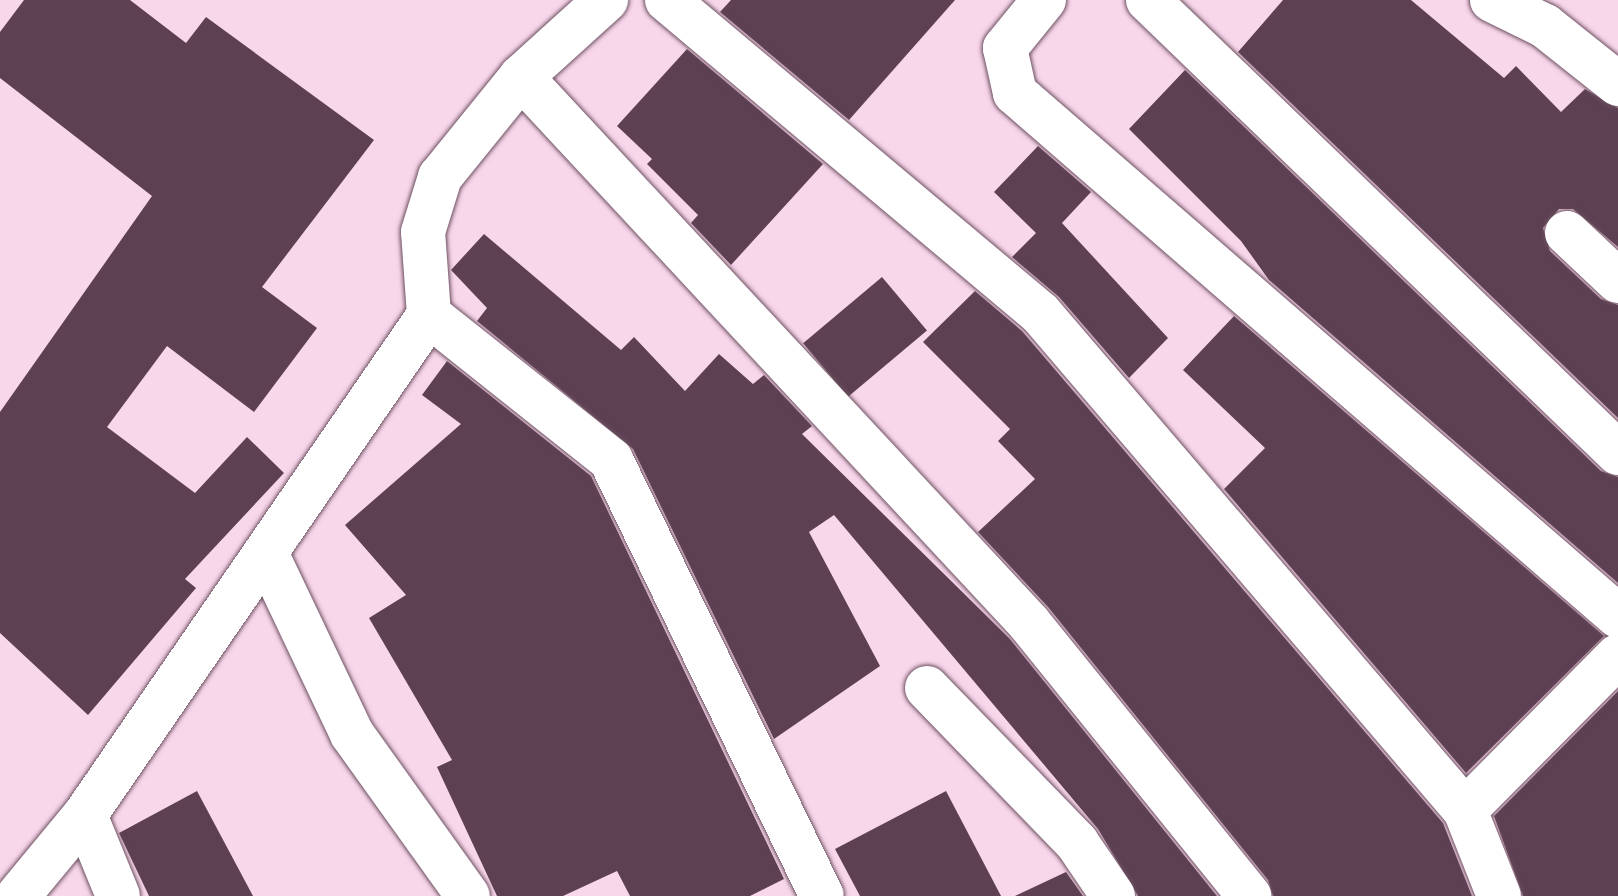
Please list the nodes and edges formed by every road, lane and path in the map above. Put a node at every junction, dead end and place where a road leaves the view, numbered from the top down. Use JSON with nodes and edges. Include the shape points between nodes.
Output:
{"nodes":[{"id":1,"x":606,"y":0,"type":"edge"},
{"id":2,"x":667,"y":0,"type":"edge"},
{"id":3,"x":1044,"y":0,"type":"edge"},
{"id":4,"x":1148,"y":0,"type":"edge"},
{"id":5,"x":1492,"y":0,"type":"edge"},
{"id":6,"x":521,"y":77,"type":"junction"},
{"id":7,"x":1618,"y":84,"type":"edge"},
{"id":8,"x":1567,"y":233,"type":"dead end"},
{"id":9,"x":1618,"y":281,"type":"edge"},
{"id":10,"x":429,"y":315,"type":"junction"},
{"id":11,"x":1618,"y":453,"type":"edge"},
{"id":12,"x":267,"y":555,"type":"junction"},
{"id":13,"x":1618,"y":616,"type":"edge"},
{"id":14,"x":1618,"y":656,"type":"edge"},
{"id":15,"x":927,"y":688,"type":"dead end"},
{"id":16,"x":1465,"y":810,"type":"junction"},
{"id":17,"x":85,"y":815,"type":"junction"},
{"id":18,"x":18,"y":896,"type":"edge"},
{"id":19,"x":118,"y":896,"type":"edge"},
{"id":20,"x":468,"y":896,"type":"edge"},
{"id":21,"x":822,"y":896,"type":"edge"},
{"id":22,"x":1113,"y":896,"type":"edge"},
{"id":23,"x":1249,"y":896,"type":"edge"},
{"id":24,"x":1499,"y":896,"type":"edge"}],
"edges":[{"from":1,"to":6,"type":"street"},
{"from":2,"to":16,"type":"street","via":[[1040,313]]},
{"from":3,"to":13,"type":"street","via":[[1005,48],[1015,93]]},
{"from":4,"to":11,"type":"street"},
{"from":5,"to":7,"type":"street","via":[[1545,26]]},
{"from":6,"to":10,"type":"street","via":[[440,177],[423,232]]},
{"from":6,"to":23,"type":"street","via":[[1029,623]]},
{"from":8,"to":9,"type":"street"},
{"from":10,"to":12,"type":"street"},
{"from":10,"to":21,"type":"street","via":[[611,460]]},
{"from":12,"to":17,"type":"street"},
{"from":12,"to":20,"type":"street","via":[[352,734]]},
{"from":14,"to":16,"type":"street"},
{"from":15,"to":22,"type":"street","via":[[1077,843]]},
{"from":16,"to":24,"type":"street"},
{"from":17,"to":18,"type":"street"},
{"from":17,"to":19,"type":"street"}]}
